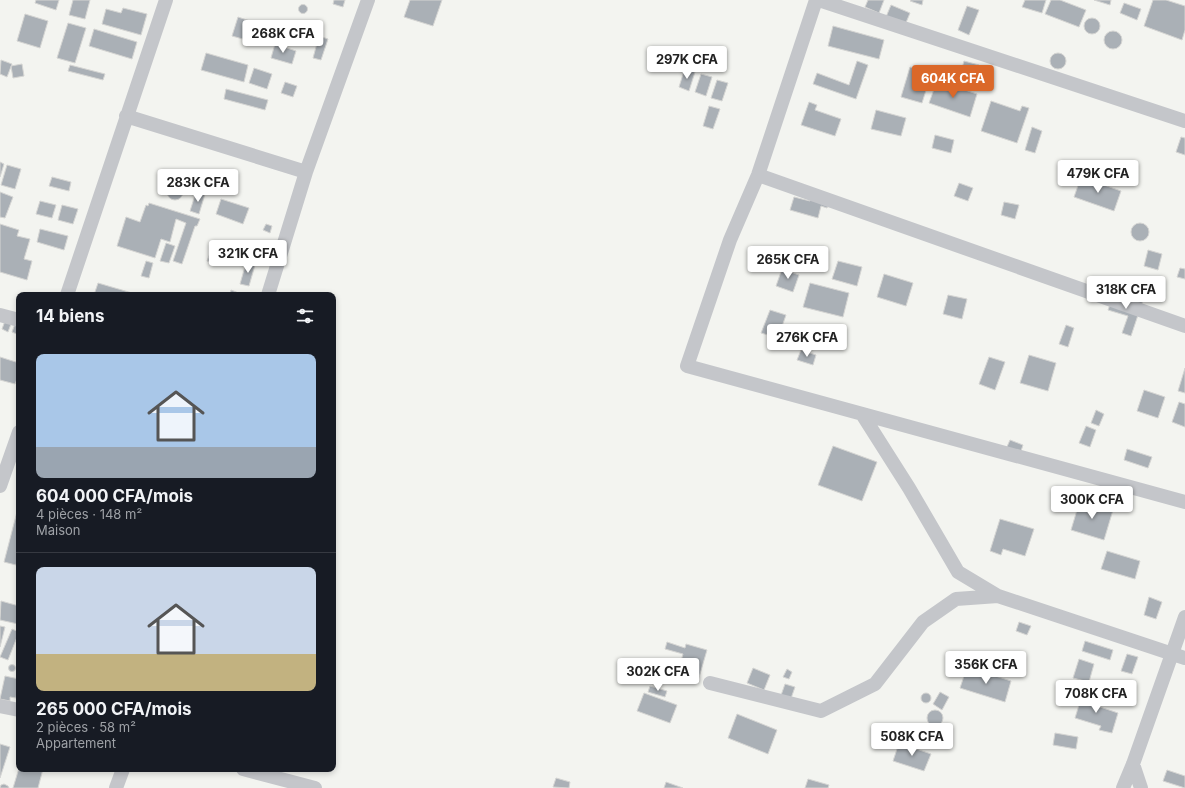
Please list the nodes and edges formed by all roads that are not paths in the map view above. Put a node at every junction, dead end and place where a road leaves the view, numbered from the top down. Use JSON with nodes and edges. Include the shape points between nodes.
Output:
{"nodes":[{"id":1,"x":166,"y":0,"type":"edge"},
{"id":2,"x":368,"y":0,"type":"edge"},
{"id":3,"x":817,"y":0,"type":"edge"},
{"id":4,"x":126,"y":116,"type":"junction"},
{"id":5,"x":1185,"y":121,"type":"edge"},
{"id":6,"x":306,"y":172,"type":"junction"},
{"id":7,"x":758,"y":175,"type":"junction"},
{"id":8,"x":68,"y":292,"type":"edge"},
{"id":9,"x":269,"y":292,"type":"edge"},
{"id":10,"x":0,"y":315,"type":"edge"},
{"id":11,"x":16,"y":319,"type":"edge"},
{"id":12,"x":1185,"y":326,"type":"edge"},
{"id":13,"x":862,"y":414,"type":"junction"},
{"id":14,"x":16,"y":441,"type":"edge"},
{"id":15,"x":0,"y":486,"type":"edge"},
{"id":16,"x":1185,"y":502,"type":"edge"},
{"id":17,"x":998,"y":596,"type":"junction"},
{"id":18,"x":1185,"y":617,"type":"edge"},
{"id":19,"x":1179,"y":656,"type":"edge"},
{"id":20,"x":710,"y":683,"type":"dead end"},
{"id":21,"x":0,"y":706,"type":"edge"},
{"id":22,"x":16,"y":709,"type":"edge"},
{"id":23,"x":1133,"y":764,"type":"junction"},
{"id":24,"x":122,"y":772,"type":"edge"},
{"id":25,"x":254,"y":772,"type":"edge"},
{"id":26,"x":116,"y":788,"type":"edge"},
{"id":27,"x":315,"y":788,"type":"edge"},
{"id":28,"x":1123,"y":788,"type":"edge"},
{"id":29,"x":1141,"y":788,"type":"edge"}],
"edges":[{"from":1,"to":4,"type":"street"},
{"from":2,"to":6,"type":"street"},
{"from":3,"to":5,"type":"street"},
{"from":3,"to":7,"type":"street"},
{"from":4,"to":6,"type":"street"},
{"from":4,"to":8,"type":"street"},
{"from":6,"to":9,"type":"street"},
{"from":7,"to":12,"type":"street"},
{"from":7,"to":13,"type":"street","via":[[730,240],[687,366]]},
{"from":10,"to":11,"type":"street"},
{"from":13,"to":16,"type":"street"},
{"from":13,"to":17,"type":"street","via":[[958,572]]},
{"from":14,"to":15,"type":"street"},
{"from":17,"to":19,"type":"street"},
{"from":17,"to":20,"type":"street","via":[[956,600],[923,622],[875,684],[822,711]]},
{"from":18,"to":19,"type":"street"},
{"from":19,"to":23,"type":"street"},
{"from":21,"to":22,"type":"street"},
{"from":23,"to":28,"type":"street"},
{"from":23,"to":29,"type":"street"},
{"from":24,"to":26,"type":"street"},
{"from":25,"to":27,"type":"street"}]}
